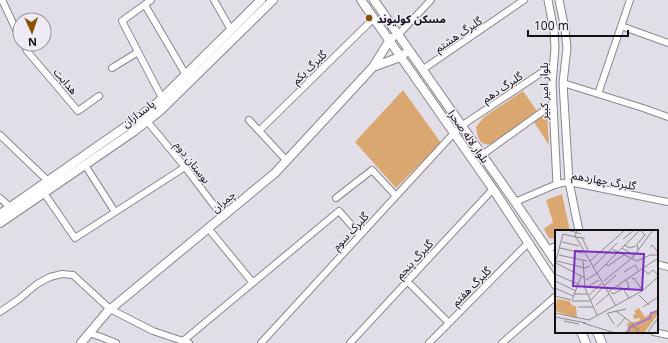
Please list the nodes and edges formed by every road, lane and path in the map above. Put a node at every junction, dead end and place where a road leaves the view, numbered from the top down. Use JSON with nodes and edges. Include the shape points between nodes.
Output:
{"nodes":[{"id":1,"x":2,"y":0,"type":"edge"},
{"id":2,"x":151,"y":0,"type":"edge"},
{"id":3,"x":214,"y":0,"type":"edge"},
{"id":4,"x":262,"y":0,"type":"edge"},
{"id":5,"x":273,"y":0,"type":"edge"},
{"id":6,"x":361,"y":0,"type":"edge"},
{"id":7,"x":431,"y":0,"type":"edge"},
{"id":8,"x":524,"y":0,"type":"edge"},
{"id":9,"x":548,"y":0,"type":"edge"},
{"id":10,"x":559,"y":0,"type":"edge"},
{"id":11,"x":630,"y":0,"type":"edge"},
{"id":12,"x":377,"y":1,"type":"edge"},
{"id":13,"x":145,"y":5,"type":"junction"},
{"id":14,"x":374,"y":18,"type":"junction"},
{"id":15,"x":12,"y":21,"type":"edge"},
{"id":16,"x":621,"y":26,"type":"junction"},
{"id":17,"x":234,"y":33,"type":"junction"},
{"id":18,"x":398,"y":35,"type":"junction"},
{"id":19,"x":389,"y":41,"type":"junction"},
{"id":20,"x":668,"y":43,"type":"edge"},
{"id":21,"x":408,"y":51,"type":"junction"},
{"id":22,"x":28,"y":52,"type":"edge"},
{"id":23,"x":138,"y":52,"type":"junction"},
{"id":24,"x":400,"y":57,"type":"junction"},
{"id":25,"x":553,"y":65,"type":"junction"},
{"id":26,"x":373,"y":67,"type":"junction"},
{"id":27,"x":112,"y":68,"type":"dead end"},
{"id":28,"x":422,"y":70,"type":"junction"},
{"id":29,"x":186,"y":76,"type":"junction"},
{"id":30,"x":563,"y":83,"type":"junction"},
{"id":31,"x":598,"y":94,"type":"junction"},
{"id":32,"x":100,"y":96,"type":"dead end"},
{"id":33,"x":162,"y":98,"type":"junction"},
{"id":34,"x":552,"y":104,"type":"junction"},
{"id":35,"x":668,"y":117,"type":"edge"},
{"id":36,"x":249,"y":120,"type":"dead end"},
{"id":37,"x":147,"y":121,"type":"junction"},
{"id":38,"x":461,"y":126,"type":"junction"},
{"id":39,"x":259,"y":131,"type":"junction"},
{"id":40,"x":454,"y":133,"type":"junction"},
{"id":41,"x":0,"y":135,"type":"edge"},
{"id":42,"x":482,"y":155,"type":"junction"},
{"id":43,"x":286,"y":160,"type":"junction"},
{"id":44,"x":85,"y":165,"type":"junction"},
{"id":45,"x":185,"y":167,"type":"junction"},
{"id":46,"x":48,"y":181,"type":"junction"},
{"id":47,"x":569,"y":182,"type":"junction"},
{"id":48,"x":557,"y":184,"type":"junction"},
{"id":49,"x":493,"y":189,"type":"junction"},
{"id":50,"x":44,"y":193,"type":"junction"},
{"id":51,"x":396,"y":196,"type":"junction"},
{"id":52,"x":0,"y":198,"type":"edge"},
{"id":53,"x":336,"y":198,"type":"dead end"},
{"id":54,"x":515,"y":202,"type":"junction"},
{"id":55,"x":668,"y":202,"type":"edge"},
{"id":56,"x":12,"y":210,"type":"junction"},
{"id":57,"x":115,"y":212,"type":"junction"},
{"id":58,"x":0,"y":214,"type":"edge"},
{"id":59,"x":222,"y":216,"type":"junction"},
{"id":60,"x":0,"y":223,"type":"edge"},
{"id":61,"x":208,"y":228,"type":"junction"},
{"id":62,"x":579,"y":230,"type":"edge"},
{"id":63,"x":360,"y":235,"type":"junction"},
{"id":64,"x":528,"y":243,"type":"junction"},
{"id":65,"x":552,"y":248,"type":"edge"},
{"id":66,"x":555,"y":258,"type":"edge"},
{"id":67,"x":658,"y":264,"type":"edge"},
{"id":68,"x":668,"y":267,"type":"edge"},
{"id":69,"x":407,"y":282,"type":"junction"},
{"id":70,"x":253,"y":283,"type":"junction"},
{"id":71,"x":555,"y":284,"type":"edge"},
{"id":72,"x":555,"y":297,"type":"edge"},
{"id":73,"x":110,"y":309,"type":"junction"},
{"id":74,"x":0,"y":312,"type":"edge"},
{"id":75,"x":448,"y":322,"type":"junction"},
{"id":76,"x":89,"y":333,"type":"junction"},
{"id":77,"x":597,"y":333,"type":"edge"},
{"id":78,"x":658,"y":333,"type":"edge"},
{"id":79,"x":668,"y":335,"type":"edge"},
{"id":80,"x":186,"y":342,"type":"edge"},
{"id":81,"x":80,"y":343,"type":"edge"},
{"id":82,"x":116,"y":343,"type":"edge"},
{"id":83,"x":261,"y":343,"type":"edge"},
{"id":84,"x":350,"y":343,"type":"edge"},
{"id":85,"x":429,"y":343,"type":"edge"},
{"id":86,"x":502,"y":343,"type":"edge"},
{"id":87,"x":602,"y":343,"type":"edge"}],
"edges":[{"from":1,"to":15,"type":"street"},
{"from":2,"to":13,"type":"street"},
{"from":3,"to":17,"type":"street"},
{"from":4,"to":17,"type":"main road","name":"پاسداران"},
{"from":5,"to":17,"type":"main road","name":"پاسداران"},
{"from":6,"to":14,"type":"main road","name":"بلوار لاله صحرا"},
{"from":7,"to":18,"type":"street"},
{"from":8,"to":28,"type":"street","name":"گلبرگ هشتم"},
{"from":9,"to":25,"type":"street","name":"بلوار امیر کبیر","via":[[554,31]]},
{"from":10,"to":30,"type":"street","via":[[566,29],[567,48]]},
{"from":11,"to":16,"type":"street"},
{"from":12,"to":18,"type":"main road","name":"بلوار لاله صحرا"},
{"from":13,"to":23,"type":"street","via":[[122,20]]},
{"from":13,"to":29,"type":"street"},
{"from":14,"to":19,"type":"main road","name":"بلوار لاله صحرا"},
{"from":14,"to":39,"type":"street","name":"گلبرگ یکم"},
{"from":16,"to":20,"type":"street"},
{"from":16,"to":31,"type":"street"},
{"from":17,"to":29,"type":"main road","name":"پاسداران"},
{"from":17,"to":37,"type":"main road","name":"پاسداران","via":[[161,110]]},
{"from":18,"to":19,"type":"main road","name":"چمران"},
{"from":18,"to":21,"type":"main road","name":"بلوار لاله صحرا"},
{"from":19,"to":24,"type":"main road","name":"بلوار لاله صحرا"},
{"from":19,"to":26,"type":"main road","name":"چمران"},
{"from":21,"to":24,"type":"main road","name":"چمران"},
{"from":21,"to":28,"type":"main road","name":"بلوار لاله صحرا"},
{"from":22,"to":32,"type":"street","name":"هدایت","via":[[78,111]]},
{"from":23,"to":27,"type":"street"},
{"from":23,"to":33,"type":"street"},
{"from":24,"to":26,"type":"main road","name":"چمران"},
{"from":24,"to":40,"type":"main road","name":"بلوار لاله صحرا"},
{"from":25,"to":34,"type":"street","name":"بلوار امیر کبیر"},
{"from":25,"to":38,"type":"street","name":"گلبرگ دهم"},
{"from":26,"to":43,"type":"main road","name":"چمران"},
{"from":28,"to":38,"type":"main road","name":"بلوار لاله صحرا"},
{"from":29,"to":33,"type":"main road","name":"پاسداران"},
{"from":30,"to":31,"type":"street"},
{"from":30,"to":47,"type":"street"},
{"from":31,"to":35,"type":"street"},
{"from":33,"to":46,"type":"main road","name":"پاسداران","via":[[133,122]]},
{"from":34,"to":42,"type":"street"},
{"from":34,"to":48,"type":"street","name":"بلوار امیر کبیر"},
{"from":36,"to":39,"type":"street"},
{"from":37,"to":44,"type":"main road","name":"پاسداران"},
{"from":37,"to":45,"type":"street","name":"بوستان دوم"},
{"from":38,"to":40,"type":"street","name":"گلبرگ دهم"},
{"from":38,"to":42,"type":"main road","name":"بلوار لاله صحرا"},
{"from":39,"to":43,"type":"street"},
{"from":40,"to":49,"type":"main road","name":"بلوار لاله صحرا"},
{"from":40,"to":51,"type":"street","name":"گلبرک سوم"},
{"from":41,"to":46,"type":"street"},
{"from":42,"to":54,"type":"main road","name":"بلوار لاله صحرا"},
{"from":43,"to":59,"type":"main road","name":"چمران","via":[[275,173]]},
{"from":44,"to":50,"type":"main road","name":"پاسداران"},
{"from":44,"to":57,"type":"street"},
{"from":45,"to":57,"type":"street"},
{"from":45,"to":59,"type":"street","name":"بوستان دوم"},
{"from":46,"to":56,"type":"main road","name":"پاسداران"},
{"from":47,"to":48,"type":"street","name":"گلبرگ چهاردهم"},
{"from":47,"to":55,"type":"street","name":"گلبرگ چهاردهم"},
{"from":47,"to":62,"type":"street"},
{"from":48,"to":54,"type":"street","name":"گلبرگ چهاردهم"},
{"from":49,"to":64,"type":"main road","name":"بلوار لاله صحرا"},
{"from":49,"to":69,"type":"street","name":"گلبرگ پنجم"},
{"from":50,"to":56,"type":"main road","name":"پاسداران"},
{"from":50,"to":57,"type":"street","via":[[75,238]]},
{"from":51,"to":53,"type":"street","via":[[372,170]]},
{"from":51,"to":63,"type":"street","name":"گلبرک سوم"},
{"from":52,"to":56,"type":"street"},
{"from":54,"to":65,"type":"main road","name":"بلوار لاله صحرا"},
{"from":56,"to":58,"type":"main road","name":"پاسداران"},
{"from":56,"to":60,"type":"main road","name":"پاسداران"},
{"from":59,"to":61,"type":"main road","name":"چمران"},
{"from":61,"to":70,"type":"street"},
{"from":61,"to":73,"type":"main road","name":"چمران"},
{"from":63,"to":70,"type":"street","via":[[339,211]]},
{"from":63,"to":83,"type":"street","name":"گلبرک سوم"},
{"from":64,"to":71,"type":"main road","name":"بلوار لاله صحرا"},
{"from":64,"to":75,"type":"street","name":"گلبرگ هفتم"},
{"from":65,"to":66,"type":"main road","name":"بلوار لاله صحرا"},
{"from":67,"to":68,"type":"street"},
{"from":69,"to":75,"type":"street"},
{"from":69,"to":84,"type":"street","name":"گلبرگ پنجم"},
{"from":70,"to":80,"type":"street"},
{"from":72,"to":86,"type":"street"},
{"from":73,"to":74,"type":"street","via":[[72,276],[62,274],[50,276]]},
{"from":73,"to":76,"type":"main road","name":"چمران"},
{"from":73,"to":80,"type":"street","via":[[153,331]]},
{"from":75,"to":85,"type":"street","name":"گلبرگ هفتم"},
{"from":76,"to":81,"type":"main road","name":"چمران"},
{"from":76,"to":82,"type":"street"},
{"from":77,"to":87,"type":"main road"},
{"from":78,"to":79,"type":"street"}]}
